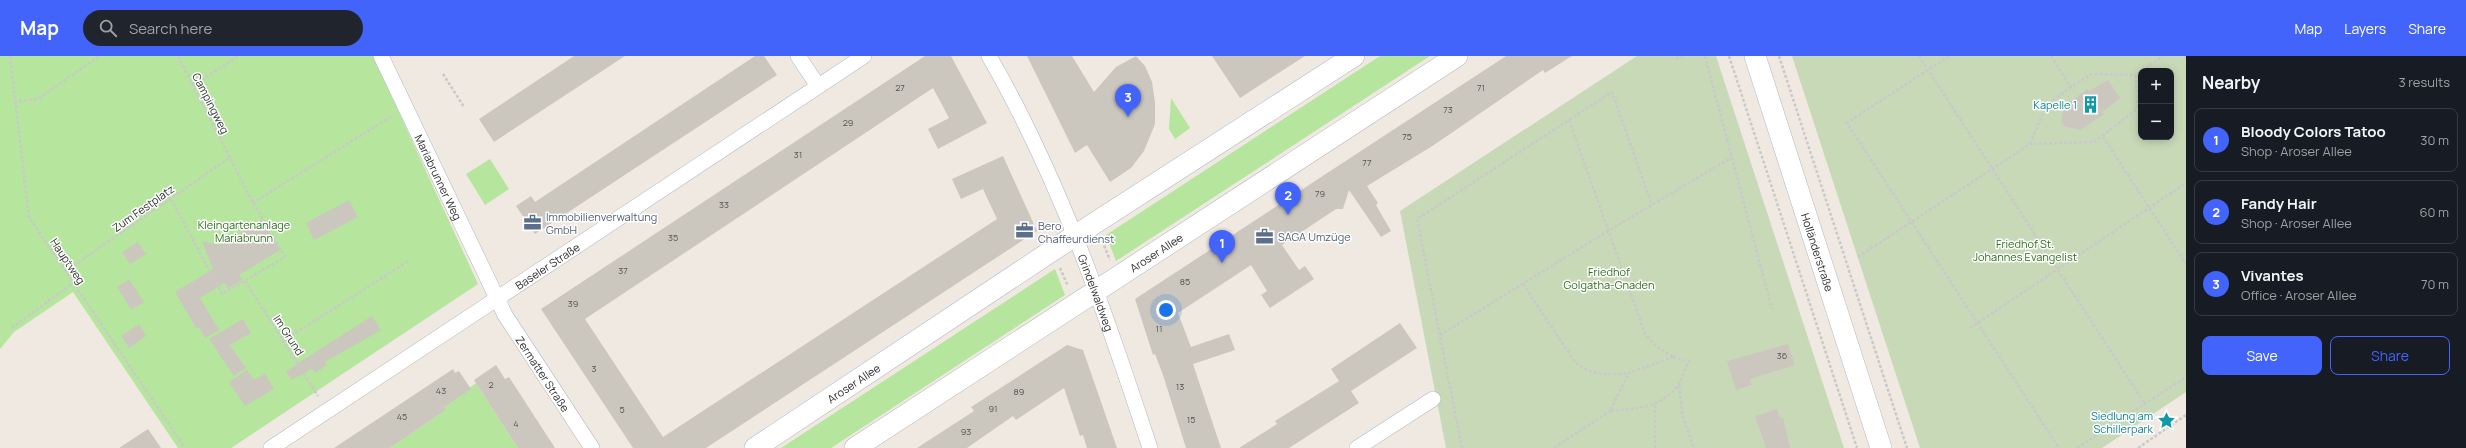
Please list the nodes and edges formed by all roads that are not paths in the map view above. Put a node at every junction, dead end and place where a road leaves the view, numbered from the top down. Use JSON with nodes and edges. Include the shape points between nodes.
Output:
{"nodes":[{"id":1,"x":380,"y":56,"type":"edge"},
{"id":2,"x":798,"y":56,"type":"edge"},
{"id":3,"x":864,"y":56,"type":"edge"},
{"id":4,"x":989,"y":56,"type":"edge"},
{"id":5,"x":1354,"y":56,"type":"edge"},
{"id":6,"x":1457,"y":56,"type":"edge"},
{"id":7,"x":1755,"y":56,"type":"edge"},
{"id":8,"x":818,"y":86,"type":"junction"},
{"id":9,"x":1075,"y":236,"type":"junction"},
{"id":10,"x":1097,"y":290,"type":"junction"},
{"id":11,"x":497,"y":298,"type":"junction"},
{"id":12,"x":1433,"y":399,"type":"dead end"},
{"id":13,"x":271,"y":448,"type":"edge"},
{"id":14,"x":592,"y":448,"type":"edge"},
{"id":15,"x":755,"y":448,"type":"edge"},
{"id":16,"x":855,"y":448,"type":"edge"},
{"id":17,"x":1150,"y":448,"type":"edge"},
{"id":18,"x":1358,"y":448,"type":"edge"},
{"id":19,"x":1881,"y":448,"type":"edge"}],
"edges":[{"from":1,"to":11,"type":"street","name":"Mariabrunner Weg"},
{"from":2,"to":8,"type":"street"},
{"from":3,"to":8,"type":"street","name":"Baseler Straße"},
{"from":4,"to":9,"type":"street","name":"Grindelwaldweg","via":[[1043,163]]},
{"from":5,"to":9,"type":"main road","name":"Aroser Allee"},
{"from":6,"to":10,"type":"main road","name":"Aroser Allee"},
{"from":7,"to":19,"type":"main road","name":"Holländerstraße"},
{"from":8,"to":11,"type":"street","name":"Baseler Straße"},
{"from":9,"to":10,"type":"street","name":"Grindelwaldweg"},
{"from":9,"to":15,"type":"main road","name":"Aroser Allee"},
{"from":10,"to":16,"type":"main road","name":"Aroser Allee"},
{"from":10,"to":17,"type":"street","name":"Grindelwaldweg"},
{"from":11,"to":13,"type":"street","name":"Baseler Straße"},
{"from":11,"to":14,"type":"street","name":"Zermatter Straße","via":[[505,315]]},
{"from":12,"to":18,"type":"street"}]}
